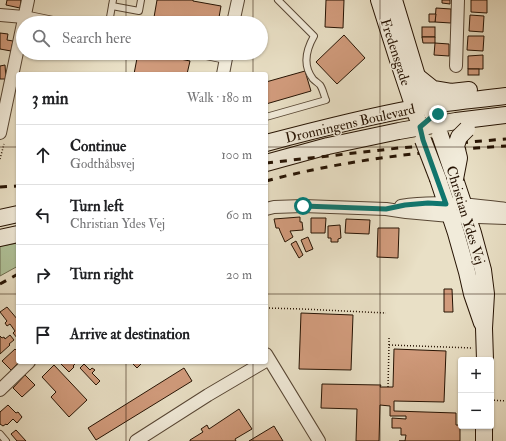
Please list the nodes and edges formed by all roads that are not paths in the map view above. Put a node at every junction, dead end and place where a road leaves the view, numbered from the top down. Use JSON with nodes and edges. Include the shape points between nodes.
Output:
{"nodes":[{"id":1,"x":28,"y":0,"type":"edge"},
{"id":2,"x":141,"y":0,"type":"edge"},
{"id":3,"x":238,"y":0,"type":"edge"},
{"id":4,"x":278,"y":0,"type":"edge"},
{"id":5,"x":379,"y":0,"type":"edge"},
{"id":6,"x":394,"y":0,"type":"edge"},
{"id":7,"x":458,"y":0,"type":"edge"},
{"id":8,"x":112,"y":3,"type":"edge"},
{"id":9,"x":0,"y":16,"type":"edge"},
{"id":10,"x":24,"y":16,"type":"edge"},
{"id":11,"x":109,"y":16,"type":"edge"},
{"id":12,"x":235,"y":16,"type":"edge"},
{"id":13,"x":16,"y":17,"type":"edge"},
{"id":14,"x":16,"y":46,"type":"edge"},
{"id":15,"x":226,"y":60,"type":"edge"},
{"id":16,"x":456,"y":66,"type":"dead end"},
{"id":17,"x":223,"y":72,"type":"edge"},
{"id":18,"x":417,"y":76,"type":"junction"},
{"id":19,"x":5,"y":87,"type":"edge"},
{"id":20,"x":506,"y":87,"type":"edge"},
{"id":21,"x":506,"y":96,"type":"edge"},
{"id":22,"x":506,"y":103,"type":"edge"},
{"id":23,"x":268,"y":115,"type":"edge"},
{"id":24,"x":506,"y":115,"type":"edge"},
{"id":25,"x":396,"y":122,"type":"junction"},
{"id":26,"x":427,"y":122,"type":"junction"},
{"id":27,"x":506,"y":123,"type":"edge"},
{"id":28,"x":2,"y":136,"type":"edge"},
{"id":29,"x":268,"y":142,"type":"edge"},
{"id":30,"x":268,"y":162,"type":"edge"},
{"id":31,"x":455,"y":179,"type":"junction"},
{"id":32,"x":268,"y":208,"type":"edge"},
{"id":33,"x":506,"y":209,"type":"edge"},
{"id":34,"x":448,"y":210,"type":"junction"},
{"id":35,"x":466,"y":210,"type":"junction"},
{"id":36,"x":16,"y":214,"type":"edge"},
{"id":37,"x":0,"y":218,"type":"edge"},
{"id":38,"x":506,"y":218,"type":"edge"},
{"id":39,"x":16,"y":234,"type":"edge"},
{"id":40,"x":0,"y":238,"type":"edge"},
{"id":41,"x":484,"y":328,"type":"junction"},
{"id":42,"x":485,"y":354,"type":"edge"},
{"id":43,"x":268,"y":362,"type":"edge"},
{"id":44,"x":27,"y":364,"type":"edge"},
{"id":45,"x":258,"y":364,"type":"edge"},
{"id":46,"x":0,"y":390,"type":"edge"},
{"id":47,"x":484,"y":429,"type":"edge"},
{"id":48,"x":0,"y":434,"type":"edge"},
{"id":49,"x":6,"y":441,"type":"edge"},
{"id":50,"x":136,"y":441,"type":"edge"},
{"id":51,"x":319,"y":441,"type":"edge"},
{"id":52,"x":484,"y":441,"type":"edge"}],
"edges":[{"from":1,"to":10,"type":"street"},
{"from":2,"to":8,"type":"lane","via":[[139,11]]},
{"from":3,"to":12,"type":"street"},
{"from":4,"to":23,"type":"lane","via":[[314,36],[308,46],[307,68],[312,78],[321,86],[326,100]]},
{"from":5,"to":26,"type":"main road","name":"Fredensgade","via":[[401,71]]},
{"from":6,"to":18,"type":"main road","name":"Fredensgade"},
{"from":7,"to":16,"type":"street"},
{"from":8,"to":11,"type":"lane"},
{"from":9,"to":13,"type":"street"},
{"from":14,"to":19,"type":"street"},
{"from":15,"to":17,"type":"street"},
{"from":18,"to":20,"type":"main road","via":[[433,89],[451,92]]},
{"from":18,"to":26,"type":"main road","name":"Fredensgade"},
{"from":19,"to":28,"type":"street"},
{"from":21,"to":26,"type":"main road","name":"Dronningens Boulevard","via":[[452,102]]},
{"from":22,"to":26,"type":"main road","via":[[453,110]]},
{"from":24,"to":26,"type":"main road","name":"Dronningens Boulevard"},
{"from":25,"to":26,"type":"main road","name":"Dronningens Boulevard"},
{"from":25,"to":29,"type":"main road","name":"Dronningens Boulevard","via":[[322,128]]},
{"from":25,"to":30,"type":"main road","name":"Dronningens Boulevard","via":[[328,146]]},
{"from":26,"to":31,"type":"main road","name":"Christian Ydes Vej","bridge":true},
{"from":26,"to":34,"type":"main road","name":"Christian Ydes Vej","bridge":true,"via":[[438,179]]},
{"from":27,"to":31,"type":"main road","bridge":true,"via":[[467,129],[459,137],[456,146],[459,158]]},
{"from":31,"to":35,"type":"main road","name":"Christian Ydes Vej"},
{"from":32,"to":34,"type":"street","via":[[303,206],[386,209],[428,203]]},
{"from":33,"to":35,"type":"street"},
{"from":34,"to":35,"type":"street"},
{"from":34,"to":41,"type":"main road","name":"Christian Ydes Vej"},
{"from":35,"to":38,"type":"street"},
{"from":35,"to":41,"type":"main road","name":"Christian Ydes Vej","via":[[483,270],[486,294]]},
{"from":36,"to":37,"type":"main road"},
{"from":39,"to":40,"type":"main road"},
{"from":41,"to":42,"type":"main road","name":"Christian Ydes Vej"},
{"from":43,"to":51,"type":"street"},
{"from":44,"to":46,"type":"street"},
{"from":45,"to":50,"type":"street"},
{"from":47,"to":52,"type":"main road"},
{"from":48,"to":49,"type":"lane"}]}
